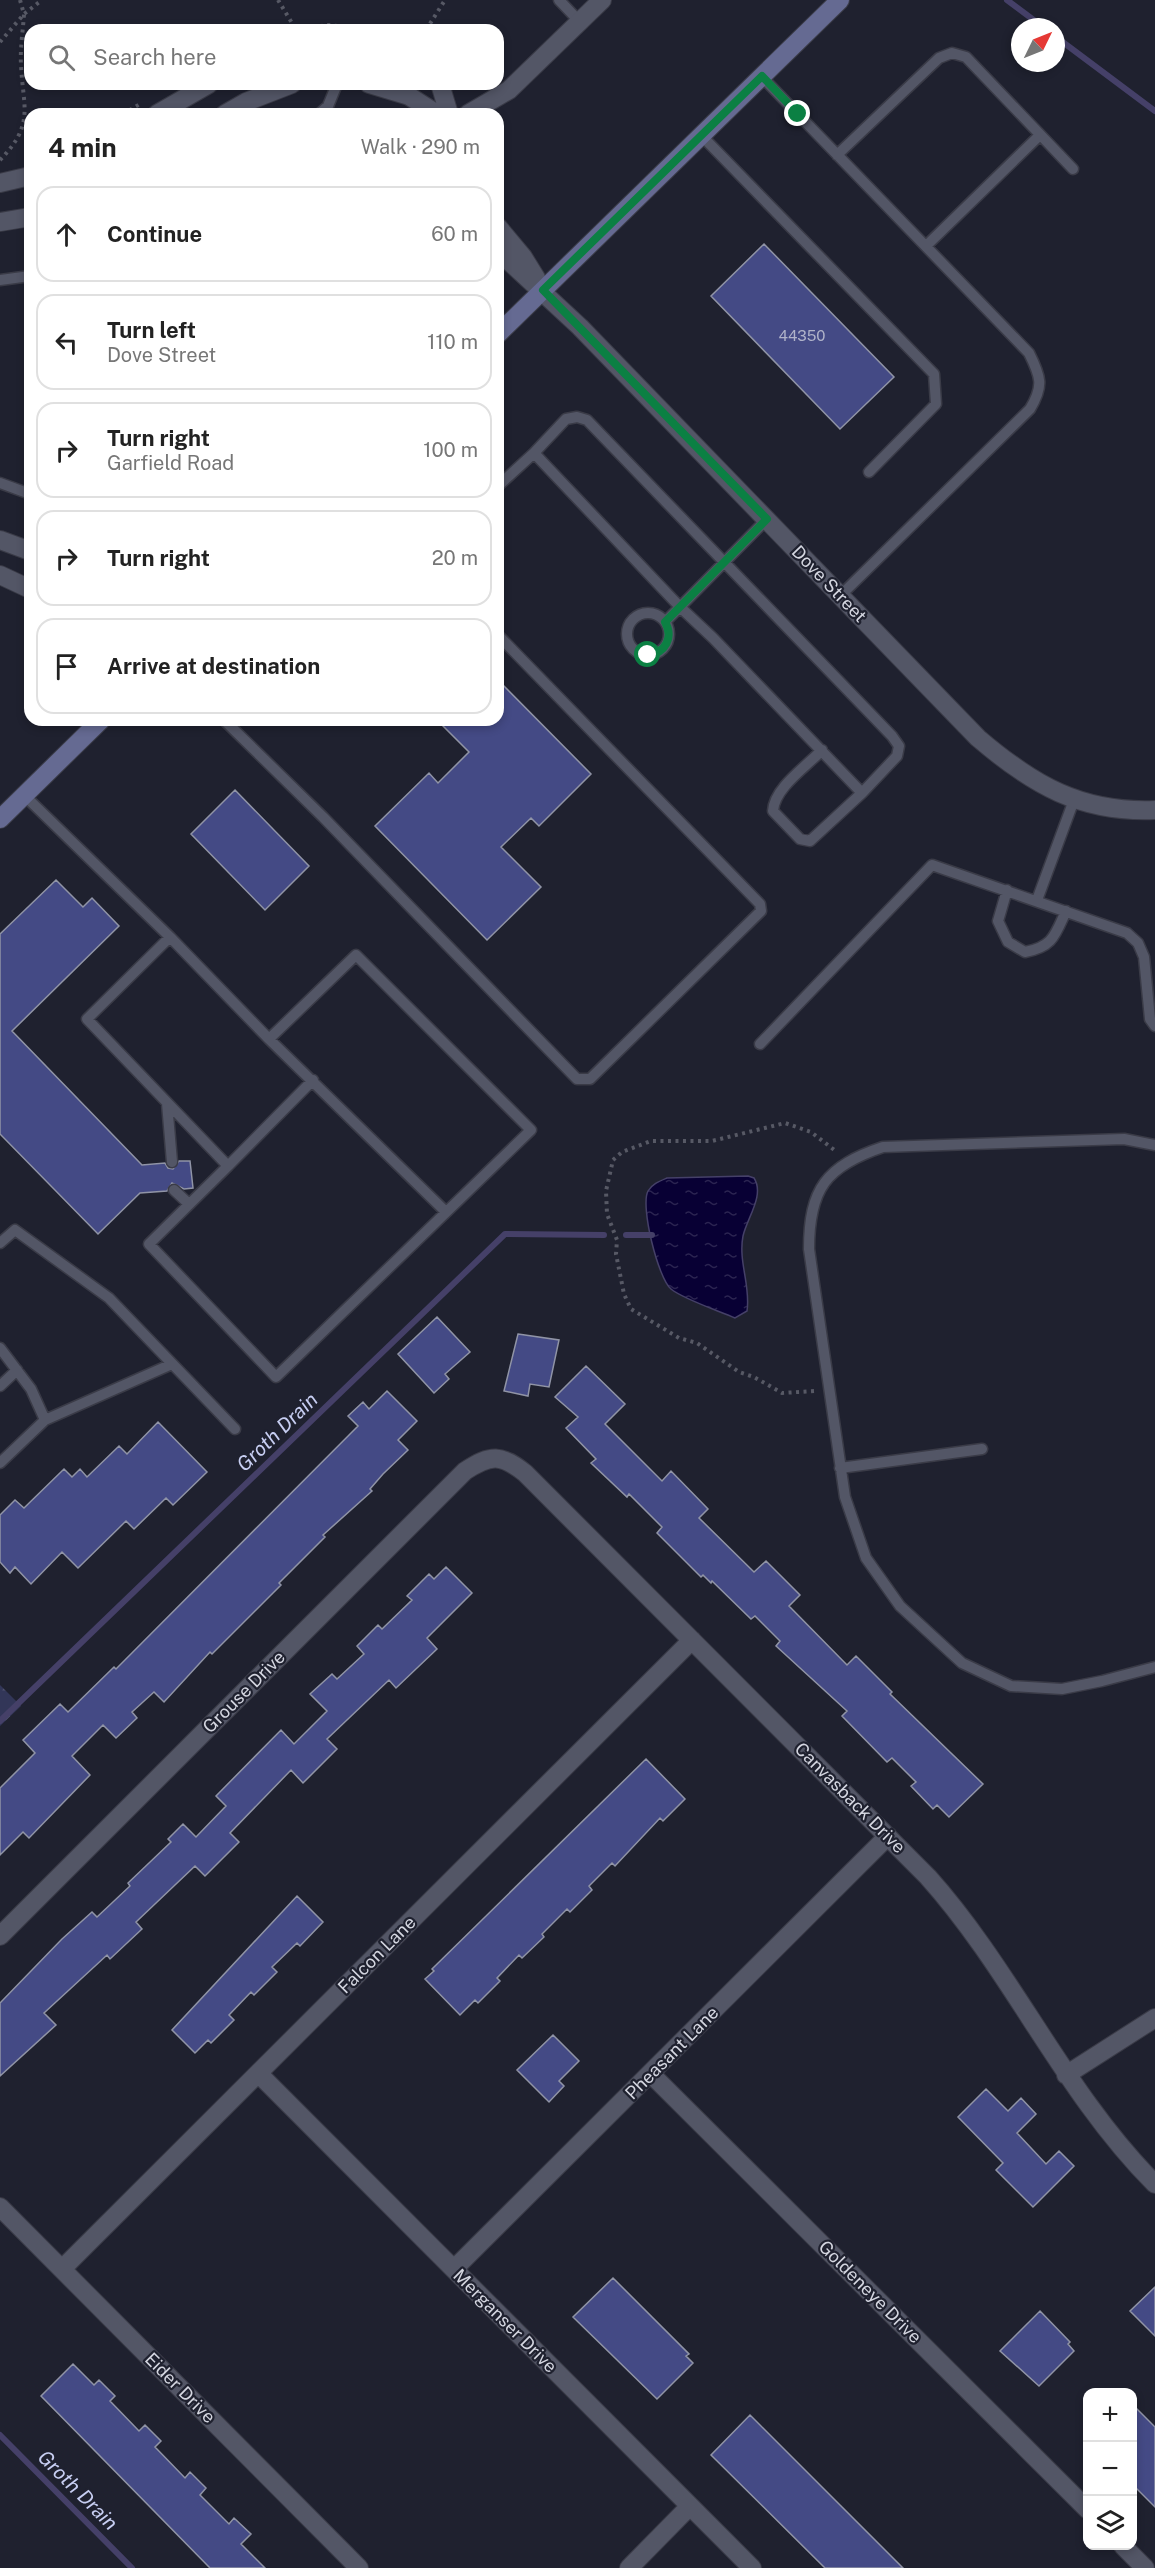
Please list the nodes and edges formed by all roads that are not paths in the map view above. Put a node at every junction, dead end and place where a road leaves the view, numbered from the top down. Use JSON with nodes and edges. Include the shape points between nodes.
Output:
{"nodes":[{"id":1,"x":559,"y":0,"type":"edge"},
{"id":2,"x":602,"y":0,"type":"edge"},
{"id":3,"x":840,"y":0,"type":"edge"},
{"id":4,"x":580,"y":22,"type":"junction"},
{"id":5,"x":762,"y":76,"type":"junction"},
{"id":6,"x":199,"y":90,"type":"edge"},
{"id":7,"x":277,"y":90,"type":"edge"},
{"id":8,"x":335,"y":90,"type":"edge"},
{"id":9,"x":389,"y":90,"type":"edge"},
{"id":10,"x":442,"y":90,"type":"edge"},
{"id":11,"x":167,"y":108,"type":"edge"},
{"id":12,"x":236,"y":108,"type":"edge"},
{"id":13,"x":326,"y":108,"type":"edge"},
{"id":14,"x":428,"y":108,"type":"edge"},
{"id":15,"x":447,"y":108,"type":"edge"},
{"id":16,"x":478,"y":108,"type":"edge"},
{"id":17,"x":701,"y":135,"type":"junction"},
{"id":18,"x":1040,"y":135,"type":"junction"},
{"id":19,"x":837,"y":155,"type":"junction"},
{"id":20,"x":1073,"y":169,"type":"dead end"},
{"id":21,"x":24,"y":177,"type":"edge"},
{"id":22,"x":0,"y":183,"type":"edge"},
{"id":23,"x":24,"y":218,"type":"edge"},
{"id":24,"x":0,"y":222,"type":"edge"},
{"id":25,"x":504,"y":234,"type":"edge"},
{"id":26,"x":926,"y":246,"type":"junction"},
{"id":27,"x":504,"y":255,"type":"edge"},
{"id":28,"x":24,"y":277,"type":"edge"},
{"id":29,"x":0,"y":280,"type":"edge"},
{"id":30,"x":543,"y":290,"type":"junction"},
{"id":31,"x":504,"y":328,"type":"edge"},
{"id":32,"x":534,"y":453,"type":"junction"},
{"id":33,"x":869,"y":472,"type":"dead end"},
{"id":34,"x":504,"y":480,"type":"edge"},
{"id":35,"x":0,"y":483,"type":"edge"},
{"id":36,"x":24,"y":492,"type":"edge"},
{"id":37,"x":767,"y":519,"type":"junction"},
{"id":38,"x":0,"y":540,"type":"edge"},
{"id":39,"x":24,"y":549,"type":"edge"},
{"id":40,"x":724,"y":562,"type":"junction"},
{"id":41,"x":0,"y":575,"type":"edge"},
{"id":42,"x":24,"y":586,"type":"edge"},
{"id":43,"x":840,"y":596,"type":"junction"},
{"id":44,"x":680,"y":607,"type":"junction"},
{"id":45,"x":665,"y":622,"type":"dead end"},
{"id":46,"x":504,"y":641,"type":"edge"},
{"id":47,"x":95,"y":726,"type":"edge"},
{"id":48,"x":230,"y":726,"type":"edge"},
{"id":49,"x":822,"y":750,"type":"junction"},
{"id":50,"x":862,"y":793,"type":"junction"},
{"id":51,"x":24,"y":795,"type":"junction"},
{"id":52,"x":1074,"y":800,"type":"junction"},
{"id":53,"x":1155,"y":810,"type":"edge"},
{"id":54,"x":0,"y":819,"type":"edge"},
{"id":55,"x":1007,"y":890,"type":"junction"},
{"id":56,"x":1037,"y":900,"type":"junction"},
{"id":57,"x":1066,"y":910,"type":"junction"},
{"id":58,"x":170,"y":937,"type":"junction"},
{"id":59,"x":1155,"y":1026,"type":"edge"},
{"id":60,"x":269,"y":1039,"type":"junction"},
{"id":61,"x":760,"y":1044,"type":"dead end"},
{"id":62,"x":312,"y":1080,"type":"junction"},
{"id":63,"x":167,"y":1103,"type":"junction"},
{"id":64,"x":1155,"y":1145,"type":"edge"},
{"id":65,"x":172,"y":1162,"type":"dead end"},
{"id":66,"x":228,"y":1166,"type":"junction"},
{"id":67,"x":174,"y":1190,"type":"dead end"},
{"id":68,"x":189,"y":1204,"type":"junction"},
{"id":69,"x":446,"y":1212,"type":"junction"},
{"id":70,"x":0,"y":1243,"type":"edge"},
{"id":71,"x":0,"y":1348,"type":"edge"},
{"id":72,"x":172,"y":1364,"type":"junction"},
{"id":73,"x":17,"y":1370,"type":"junction"},
{"id":74,"x":0,"y":1386,"type":"edge"},
{"id":75,"x":45,"y":1420,"type":"junction"},
{"id":76,"x":235,"y":1429,"type":"dead end"},
{"id":77,"x":982,"y":1449,"type":"dead end"},
{"id":78,"x":495,"y":1457,"type":"joint"},
{"id":79,"x":0,"y":1463,"type":"edge"},
{"id":80,"x":840,"y":1468,"type":"junction"},
{"id":81,"x":692,"y":1640,"type":"junction"},
{"id":82,"x":1155,"y":1667,"type":"edge"},
{"id":83,"x":888,"y":1836,"type":"junction"},
{"id":84,"x":0,"y":1936,"type":"edge"},
{"id":85,"x":1155,"y":2018,"type":"edge"},
{"id":86,"x":259,"y":2074,"type":"junction"},
{"id":87,"x":651,"y":2074,"type":"junction"},
{"id":88,"x":1066,"y":2075,"type":"junction"},
{"id":89,"x":1155,"y":2184,"type":"edge"},
{"id":90,"x":0,"y":2207,"type":"edge"},
{"id":91,"x":62,"y":2269,"type":"junction"},
{"id":92,"x":454,"y":2269,"type":"junction"},
{"id":93,"x":1083,"y":2505,"type":"edge"},
{"id":94,"x":690,"y":2506,"type":"junction"},
{"id":95,"x":1127,"y":2550,"type":"edge"},
{"id":96,"x":359,"y":2568,"type":"edge"},
{"id":97,"x":629,"y":2568,"type":"edge"},
{"id":98,"x":752,"y":2568,"type":"edge"},
{"id":99,"x":1145,"y":2568,"type":"edge"}],
"edges":[{"from":1,"to":4,"type":"lane"},
{"from":2,"to":4,"type":"street"},
{"from":3,"to":5,"type":"main road"},
{"from":4,"to":16,"type":"street","via":[[509,90]]},
{"from":5,"to":17,"type":"main road"},
{"from":5,"to":19,"type":"lane"},
{"from":6,"to":11,"type":"street"},
{"from":7,"to":12,"type":"street"},
{"from":8,"to":13,"type":"lane"},
{"from":9,"to":14,"type":"street","via":[[409,96]]},
{"from":10,"to":15,"type":"street"},
{"from":17,"to":30,"type":"main road"},
{"from":17,"to":33,"type":"lane","via":[[934,374],[936,404]]},
{"from":18,"to":19,"type":"lane","via":[[966,57],[952,53],[939,58]]},
{"from":18,"to":20,"type":"lane"},
{"from":18,"to":26,"type":"lane"},
{"from":19,"to":26,"type":"lane"},
{"from":21,"to":22,"type":"street"},
{"from":23,"to":24,"type":"street"},
{"from":25,"to":30,"type":"street","name":"Dove Street"},
{"from":26,"to":43,"type":"lane","via":[[1029,353],[1038,372],[1040,392],[1030,409]]},
{"from":27,"to":30,"type":"street","name":"Dove Street"},
{"from":28,"to":29,"type":"lane"},
{"from":30,"to":31,"type":"main road"},
{"from":30,"to":37,"type":"street","name":"Dove Street"},
{"from":32,"to":34,"type":"lane"},
{"from":32,"to":40,"type":"lane","via":[[566,418],[587,420]]},
{"from":32,"to":44,"type":"lane"},
{"from":35,"to":36,"type":"lane"},
{"from":37,"to":40,"type":"lane"},
{"from":37,"to":43,"type":"street","name":"Dove Street"},
{"from":38,"to":39,"type":"street"},
{"from":40,"to":44,"type":"lane"},
{"from":40,"to":50,"type":"lane","via":[[899,746],[897,756]]},
{"from":41,"to":42,"type":"street"},
{"from":43,"to":52,"type":"street","name":"Dove Street","via":[[978,738],[1033,780]]},
{"from":44,"to":45,"type":"lane"},
{"from":44,"to":49,"type":"lane"},
{"from":46,"to":48,"type":"lane","via":[[760,904],[761,910],[590,1078],[578,1079]]},
{"from":47,"to":51,"type":"main road"},
{"from":49,"to":50,"type":"lane"},
{"from":49,"to":50,"type":"lane","via":[[780,792],[773,802],[773,811],[800,838],[810,841]]},
{"from":51,"to":54,"type":"main road"},
{"from":51,"to":58,"type":"lane"},
{"from":52,"to":53,"type":"street","name":"Dove Street","via":[[1121,810]]},
{"from":52,"to":56,"type":"lane"},
{"from":55,"to":56,"type":"lane"},
{"from":55,"to":57,"type":"lane","via":[[998,921],[1008,942],[1025,951],[1042,949],[1054,937]]},
{"from":55,"to":61,"type":"lane","via":[[932,865]]},
{"from":56,"to":57,"type":"lane"},
{"from":57,"to":59,"type":"lane","via":[[1127,933],[1138,943],[1144,957],[1150,1019]]},
{"from":58,"to":60,"type":"lane"},
{"from":58,"to":63,"type":"lane","via":[[87,1019]]},
{"from":60,"to":62,"type":"lane"},
{"from":60,"to":69,"type":"lane","via":[[356,955],[531,1130]]},
{"from":62,"to":66,"type":"lane"},
{"from":62,"to":69,"type":"lane"},
{"from":63,"to":65,"type":"lane"},
{"from":63,"to":66,"type":"lane"},
{"from":64,"to":80,"type":"lane","via":[[1124,1139],[883,1147],[836,1168],[813,1202],[809,1249]]},
{"from":66,"to":68,"type":"lane"},
{"from":67,"to":68,"type":"lane"},
{"from":68,"to":69,"type":"lane","via":[[149,1244],[276,1377]]},
{"from":70,"to":72,"type":"lane","via":[[15,1230],[109,1298]]},
{"from":71,"to":73,"type":"lane"},
{"from":72,"to":75,"type":"lane"},
{"from":72,"to":76,"type":"lane"},
{"from":73,"to":74,"type":"lane"},
{"from":73,"to":75,"type":"lane"},
{"from":75,"to":79,"type":"lane"},
{"from":77,"to":80,"type":"lane"},
{"from":78,"to":81,"type":"street","name":"Canvasback Drive","via":[[510,1461],[525,1473]]},
{"from":78,"to":84,"type":"street","name":"Grouse Drive","via":[[465,1471]]},
{"from":80,"to":82,"type":"lane","via":[[854,1529],[881,1583],[900,1606],[962,1663],[1011,1686],[1035,1689],[1062,1689]]},
{"from":81,"to":83,"type":"street","name":"Canvasback Drive"},
{"from":81,"to":86,"type":"street","name":"Falcon Lane"},
{"from":83,"to":87,"type":"street","name":"Pheasant Lane"},
{"from":83,"to":88,"type":"street","name":"Canvasback Drive","via":[[974,1933]]},
{"from":85,"to":88,"type":"street"},
{"from":86,"to":91,"type":"street","name":"Falcon Lane"},
{"from":86,"to":92,"type":"street","name":"Merganser Drive"},
{"from":87,"to":92,"type":"street","name":"Pheasant Lane"},
{"from":87,"to":93,"type":"street","name":"Goldeneye Drive"},
{"from":88,"to":89,"type":"street","name":"Canvasback Drive","via":[[1116,2143]]},
{"from":90,"to":91,"type":"street","name":"Eider Drive"},
{"from":91,"to":96,"type":"street","name":"Eider Drive"},
{"from":92,"to":94,"type":"street","name":"Merganser Drive"},
{"from":94,"to":97,"type":"street"},
{"from":94,"to":98,"type":"street","name":"Merganser Drive"},
{"from":95,"to":99,"type":"street"}]}
